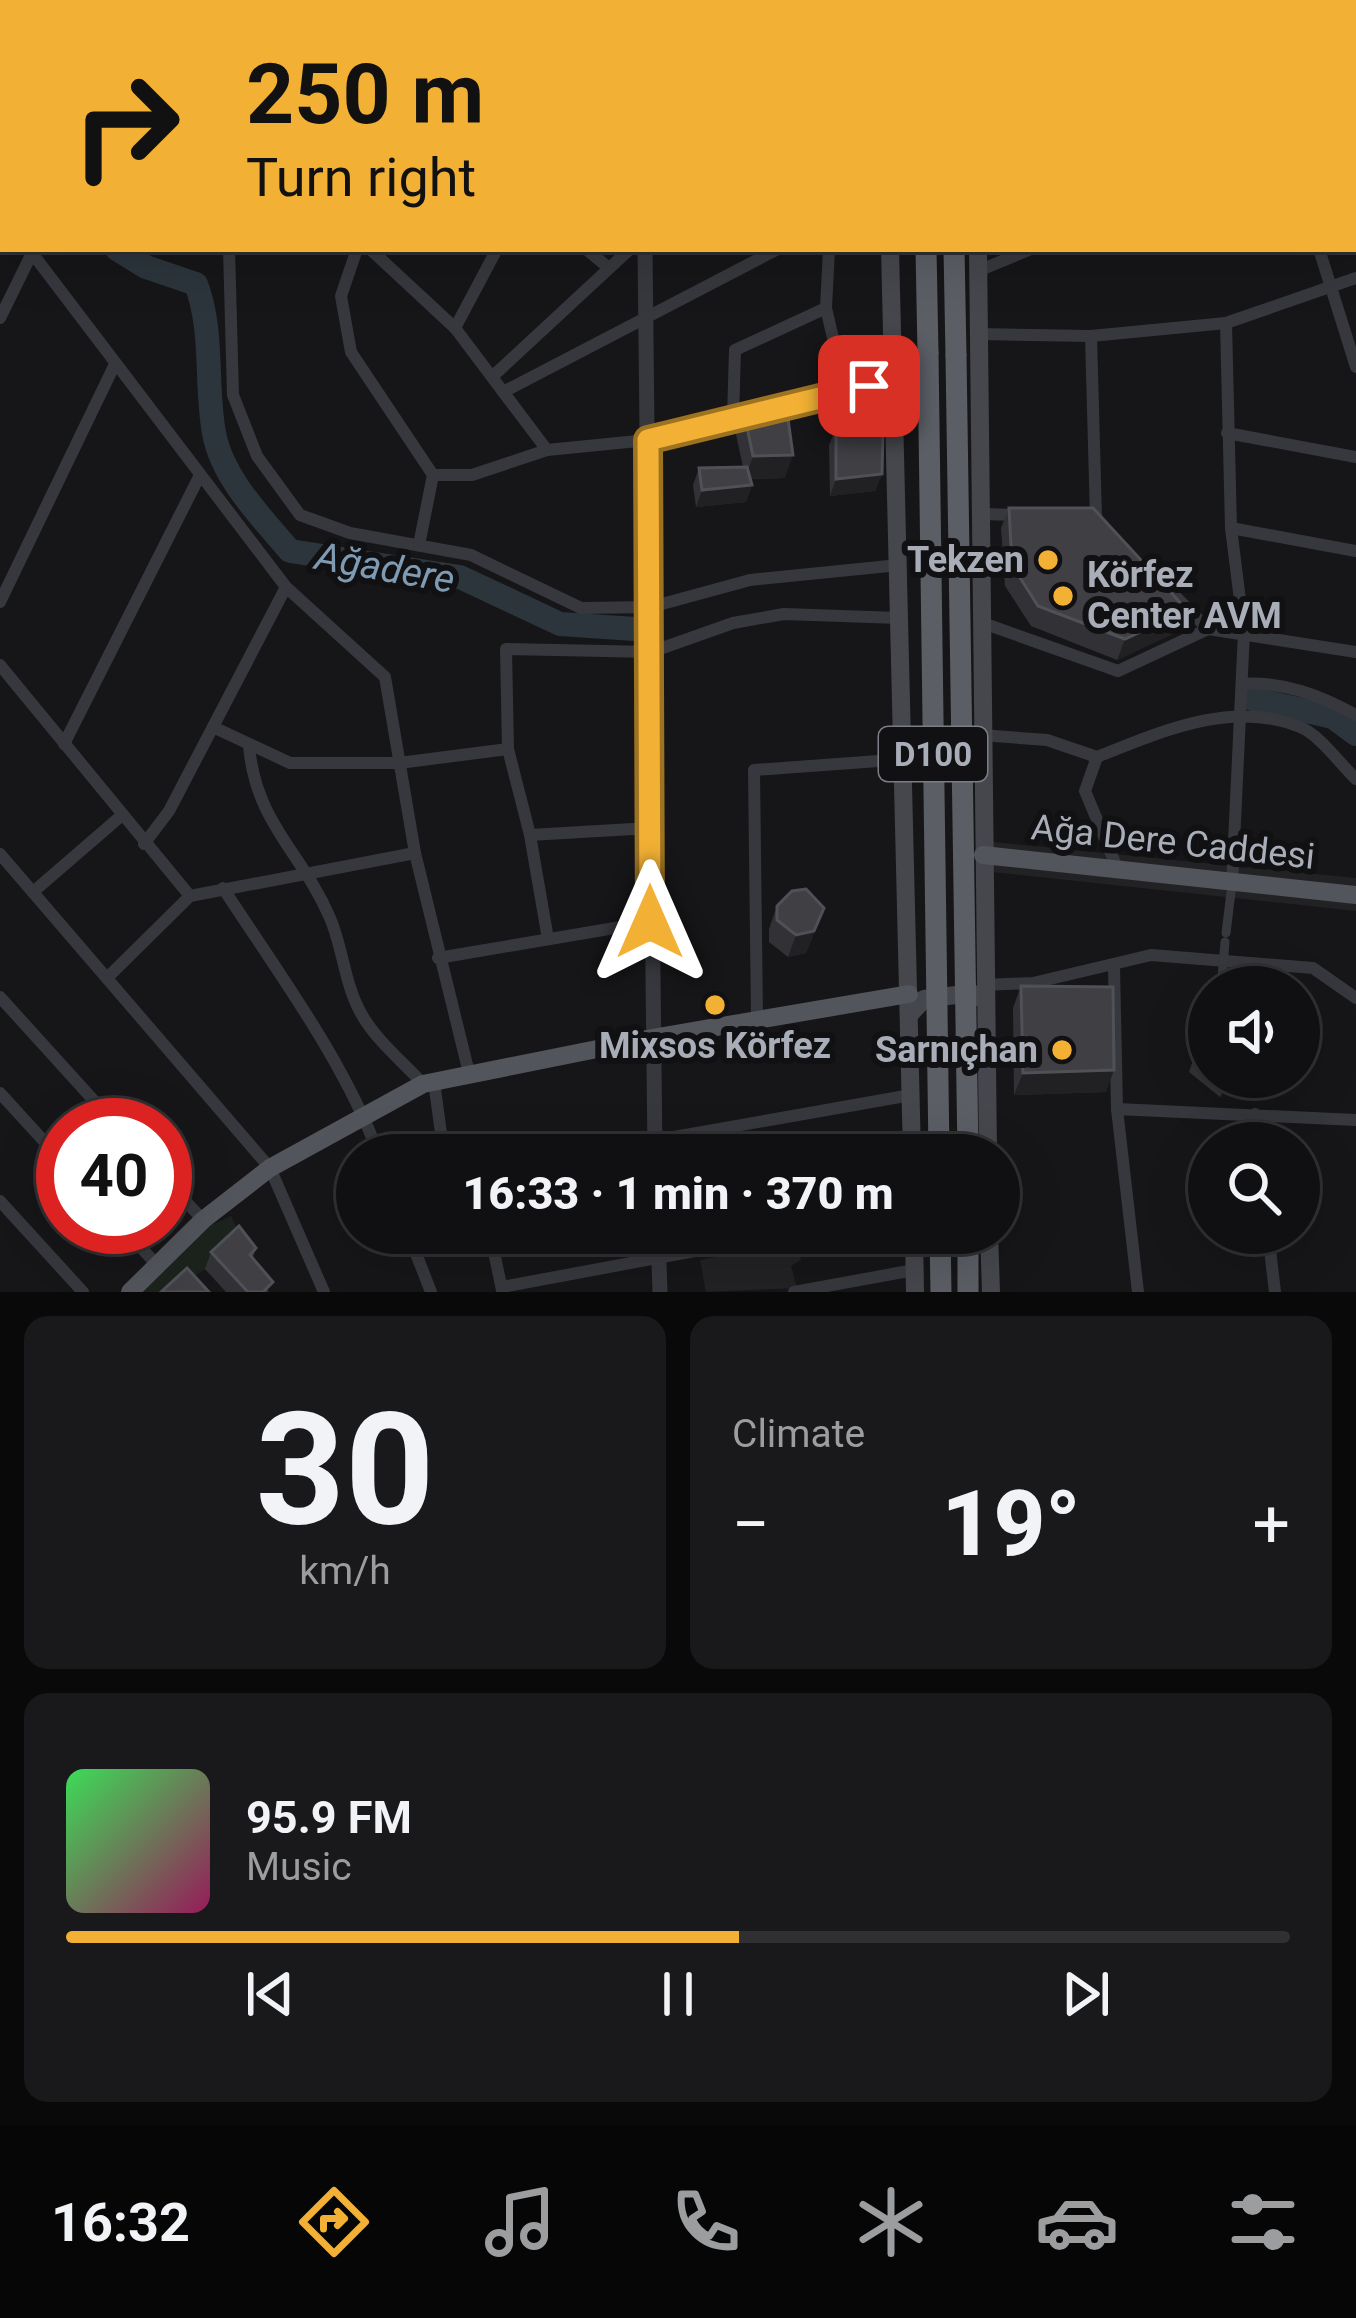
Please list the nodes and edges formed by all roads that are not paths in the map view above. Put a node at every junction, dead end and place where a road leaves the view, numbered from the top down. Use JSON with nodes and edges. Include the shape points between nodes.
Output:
{"nodes":[{"id":1,"x":30,"y":252,"type":"edge"},
{"id":2,"x":31,"y":252,"type":"edge"},
{"id":3,"x":224,"y":252,"type":"edge"},
{"id":4,"x":356,"y":252,"type":"edge"},
{"id":5,"x":373,"y":252,"type":"edge"},
{"id":6,"x":495,"y":252,"type":"edge"},
{"id":7,"x":590,"y":252,"type":"edge"},
{"id":8,"x":627,"y":252,"type":"edge"},
{"id":9,"x":645,"y":252,"type":"edge"},
{"id":10,"x":772,"y":252,"type":"edge"},
{"id":11,"x":829,"y":252,"type":"edge"},
{"id":12,"x":890,"y":252,"type":"edge"},
{"id":13,"x":926,"y":252,"type":"edge"},
{"id":14,"x":953,"y":252,"type":"edge"},
{"id":15,"x":978,"y":252,"type":"edge"},
{"id":16,"x":1024,"y":252,"type":"edge"},
{"id":17,"x":1320,"y":252,"type":"edge"},
{"id":18,"x":609,"y":268,"type":"junction"},
{"id":19,"x":978,"y":271,"type":"junction"},
{"id":20,"x":1356,"y":278,"type":"edge"},
{"id":21,"x":1331,"y":286,"type":"junction"},
{"id":22,"x":826,"y":308,"type":"junction"},
{"id":23,"x":646,"y":316,"type":"junction"},
{"id":24,"x":0,"y":318,"type":"edge"},
{"id":25,"x":1226,"y":323,"type":"junction"},
{"id":26,"x":455,"y":328,"type":"junction"},
{"id":27,"x":979,"y":334,"type":"junction"},
{"id":28,"x":1090,"y":336,"type":"junction"},
{"id":29,"x":115,"y":364,"type":"junction"},
{"id":30,"x":1356,"y":367,"type":"edge"},
{"id":31,"x":493,"y":376,"type":"junction"},
{"id":32,"x":893,"y":381,"type":"junction"},
{"id":33,"x":845,"y":390,"type":"junction"},
{"id":34,"x":503,"y":392,"type":"junction"},
{"id":35,"x":733,"y":418,"type":"junction"},
{"id":36,"x":1227,"y":433,"type":"junction"},
{"id":37,"x":648,"y":440,"type":"junction"},
{"id":38,"x":547,"y":449,"type":"junction"},
{"id":39,"x":1356,"y":458,"type":"edge"},
{"id":40,"x":200,"y":475,"type":"junction"},
{"id":41,"x":433,"y":475,"type":"junction"},
{"id":42,"x":981,"y":514,"type":"junction"},
{"id":43,"x":1030,"y":515,"type":"edge"},
{"id":44,"x":1074,"y":517,"type":"edge"},
{"id":45,"x":1096,"y":518,"type":"junction"},
{"id":46,"x":1231,"y":528,"type":"junction"},
{"id":47,"x":1112,"y":533,"type":"edge"},
{"id":48,"x":418,"y":545,"type":"junction"},
{"id":49,"x":1356,"y":551,"type":"edge"},
{"id":50,"x":899,"y":565,"type":"junction"},
{"id":51,"x":1144,"y":565,"type":"edge"},
{"id":52,"x":286,"y":586,"type":"junction"},
{"id":53,"x":0,"y":602,"type":"edge"},
{"id":54,"x":651,"y":607,"type":"junction"},
{"id":55,"x":899,"y":618,"type":"junction"},
{"id":56,"x":980,"y":622,"type":"junction"},
{"id":57,"x":1208,"y":629,"type":"junction"},
{"id":58,"x":1244,"y":632,"type":"junction"},
{"id":59,"x":651,"y":652,"type":"junction"},
{"id":60,"x":1356,"y":652,"type":"edge"},
{"id":61,"x":0,"y":665,"type":"edge"},
{"id":62,"x":1243,"y":684,"type":"junction"},
{"id":63,"x":1240,"y":716,"type":"junction"},
{"id":64,"x":1356,"y":716,"type":"edge"},
{"id":65,"x":213,"y":727,"type":"junction"},
{"id":66,"x":980,"y":735,"type":"junction"},
{"id":67,"x":905,"y":738,"type":"junction"},
{"id":68,"x":64,"y":745,"type":"junction"},
{"id":69,"x":249,"y":746,"type":"junction"},
{"id":70,"x":508,"y":749,"type":"junction"},
{"id":71,"x":1097,"y":757,"type":"junction"},
{"id":72,"x":906,"y":759,"type":"junction"},
{"id":73,"x":399,"y":763,"type":"junction"},
{"id":74,"x":1356,"y":779,"type":"edge"},
{"id":75,"x":122,"y":816,"type":"junction"},
{"id":76,"x":650,"y":828,"type":"junction"},
{"id":77,"x":530,"y":835,"type":"junction"},
{"id":78,"x":144,"y":844,"type":"junction"},
{"id":79,"x":0,"y":854,"type":"edge"},
{"id":80,"x":415,"y":854,"type":"junction"},
{"id":81,"x":983,"y":855,"type":"junction"},
{"id":82,"x":1118,"y":870,"type":"junction"},
{"id":83,"x":310,"y":877,"type":"junction"},
{"id":84,"x":1232,"y":884,"type":"junction"},
{"id":85,"x":223,"y":889,"type":"junction"},
{"id":86,"x":33,"y":892,"type":"junction"},
{"id":87,"x":1356,"y":895,"type":"edge"},
{"id":88,"x":190,"y":896,"type":"junction"},
{"id":89,"x":650,"y":922,"type":"junction"},
{"id":90,"x":548,"y":939,"type":"junction"},
{"id":91,"x":438,"y":958,"type":"junction"},
{"id":92,"x":1114,"y":966,"type":"junction"},
{"id":93,"x":1223,"y":966,"type":"edge"},
{"id":94,"x":107,"y":978,"type":"junction"},
{"id":95,"x":984,"y":985,"type":"junction"},
{"id":96,"x":0,"y":997,"type":"edge"},
{"id":97,"x":1356,"y":998,"type":"edge"},
{"id":98,"x":909,"y":1004,"type":"junction"},
{"id":99,"x":984,"y":1006,"type":"junction"},
{"id":100,"x":757,"y":1018,"type":"junction"},
{"id":101,"x":652,"y":1038,"type":"junction"},
{"id":102,"x":469,"y":1073,"type":"junction"},
{"id":103,"x":428,"y":1083,"type":"junction"},
{"id":104,"x":0,"y":1094,"type":"edge"},
{"id":105,"x":911,"y":1095,"type":"junction"},
{"id":106,"x":92,"y":1098,"type":"edge"},
{"id":107,"x":1117,"y":1109,"type":"junction"},
{"id":108,"x":1255,"y":1114,"type":"junction"},
{"id":109,"x":364,"y":1116,"type":"junction"},
{"id":110,"x":1356,"y":1120,"type":"edge"},
{"id":111,"x":1256,"y":1122,"type":"edge"},
{"id":112,"x":36,"y":1133,"type":"edge"},
{"id":113,"x":371,"y":1134,"type":"edge"},
{"id":114,"x":439,"y":1134,"type":"edge"},
{"id":115,"x":655,"y":1134,"type":"edge"},
{"id":116,"x":723,"y":1134,"type":"edge"},
{"id":117,"x":912,"y":1134,"type":"edge"},
{"id":118,"x":939,"y":1134,"type":"edge"},
{"id":119,"x":968,"y":1134,"type":"edge"},
{"id":120,"x":987,"y":1134,"type":"edge"},
{"id":121,"x":270,"y":1168,"type":"junction"},
{"id":122,"x":0,"y":1201,"type":"edge"},
{"id":123,"x":192,"y":1208,"type":"edge"},
{"id":124,"x":203,"y":1220,"type":"junction"},
{"id":125,"x":147,"y":1254,"type":"edge"},
{"id":126,"x":416,"y":1254,"type":"edge"},
{"id":127,"x":494,"y":1254,"type":"edge"},
{"id":128,"x":675,"y":1254,"type":"edge"},
{"id":129,"x":914,"y":1254,"type":"edge"},
{"id":130,"x":940,"y":1254,"type":"edge"},
{"id":131,"x":968,"y":1254,"type":"edge"},
{"id":132,"x":990,"y":1254,"type":"edge"},
{"id":133,"x":1270,"y":1254,"type":"edge"},
{"id":134,"x":658,"y":1257,"type":"junction"},
{"id":135,"x":157,"y":1265,"type":"junction"},
{"id":136,"x":914,"y":1270,"type":"junction"},
{"id":137,"x":502,"y":1290,"type":"edge"},
{"id":138,"x":83,"y":1292,"type":"edge"},
{"id":139,"x":130,"y":1292,"type":"edge"},
{"id":140,"x":324,"y":1292,"type":"edge"},
{"id":141,"x":430,"y":1292,"type":"edge"},
{"id":142,"x":660,"y":1292,"type":"edge"},
{"id":143,"x":794,"y":1292,"type":"edge"},
{"id":144,"x":915,"y":1292,"type":"edge"},
{"id":145,"x":941,"y":1292,"type":"edge"},
{"id":146,"x":968,"y":1292,"type":"edge"},
{"id":147,"x":991,"y":1292,"type":"edge"},
{"id":148,"x":1138,"y":1292,"type":"edge"},
{"id":149,"x":1275,"y":1292,"type":"edge"}],
"edges":[{"from":1,"to":24,"type":"street"},
{"from":2,"to":29,"type":"street"},
{"from":3,"to":48,"type":"street","via":[[233,394],[256,456],[300,515]]},
{"from":4,"to":41,"type":"street","via":[[341,296],[351,352]]},
{"from":5,"to":26,"type":"street"},
{"from":6,"to":26,"type":"street"},
{"from":7,"to":18,"type":"street"},
{"from":8,"to":18,"type":"street"},
{"from":9,"to":23,"type":"street"},
{"from":10,"to":23,"type":"street"},
{"from":11,"to":22,"type":"street"},
{"from":12,"to":32,"type":"main road"},
{"from":13,"to":118,"type":"highway","number":"D100","bridge":true},
{"from":14,"to":119,"type":"highway","number":"D100","bridge":true},
{"from":15,"to":19,"type":"main road"},
{"from":16,"to":19,"type":"street"},
{"from":17,"to":21,"type":"street"},
{"from":18,"to":31,"type":"street"},
{"from":19,"to":27,"type":"main road"},
{"from":20,"to":21,"type":"street"},
{"from":21,"to":25,"type":"street"},
{"from":21,"to":30,"type":"street"},
{"from":22,"to":33,"type":"street"},
{"from":22,"to":35,"type":"street","via":[[735,350]]},
{"from":23,"to":34,"type":"street"},
{"from":23,"to":37,"type":"street"},
{"from":25,"to":28,"type":"street"},
{"from":25,"to":36,"type":"street"},
{"from":26,"to":31,"type":"street"},
{"from":27,"to":28,"type":"street"},
{"from":27,"to":42,"type":"main road"},
{"from":28,"to":45,"type":"street"},
{"from":29,"to":40,"type":"street"},
{"from":29,"to":53,"type":"street"},
{"from":31,"to":34,"type":"street"},
{"from":32,"to":33,"type":"street"},
{"from":32,"to":50,"type":"main road"},
{"from":33,"to":35,"type":"street"},
{"from":34,"to":38,"type":"street"},
{"from":35,"to":37,"type":"street"},
{"from":36,"to":39,"type":"street"},
{"from":36,"to":46,"type":"street"},
{"from":37,"to":38,"type":"street"},
{"from":37,"to":54,"type":"street"},
{"from":38,"to":41,"type":"street","via":[[472,475]]},
{"from":40,"to":52,"type":"street"},
{"from":40,"to":68,"type":"street"},
{"from":41,"to":48,"type":"street"},
{"from":42,"to":43,"type":"street"},
{"from":42,"to":56,"type":"main road"},
{"from":44,"to":45,"type":"street"},
{"from":45,"to":47,"type":"street"},
{"from":46,"to":49,"type":"street"},
{"from":46,"to":58,"type":"street"},
{"from":48,"to":54,"type":"street","via":[[471,555],[581,608]]},
{"from":50,"to":54,"type":"street","via":[[750,580]]},
{"from":50,"to":55,"type":"main road"},
{"from":51,"to":57,"type":"street"},
{"from":52,"to":65,"type":"street"},
{"from":52,"to":73,"type":"street","via":[[385,677]]},
{"from":54,"to":59,"type":"street"},
{"from":55,"to":59,"type":"street","via":[[784,614]]},
{"from":55,"to":67,"type":"main road"},
{"from":56,"to":57,"type":"street","via":[[1118,671]]},
{"from":56,"to":66,"type":"main road"},
{"from":57,"to":58,"type":"street"},
{"from":58,"to":60,"type":"street"},
{"from":58,"to":62,"type":"street"},
{"from":59,"to":70,"type":"street","via":[[506,649]]},
{"from":59,"to":76,"type":"street"},
{"from":61,"to":68,"type":"street"},
{"from":62,"to":63,"type":"street"},
{"from":62,"to":64,"type":"street","via":[[1319,695]]},
{"from":63,"to":71,"type":"street","via":[[1176,725]]},
{"from":63,"to":74,"type":"street","via":[[1303,728]]},
{"from":63,"to":84,"type":"street"},
{"from":65,"to":69,"type":"street"},
{"from":65,"to":78,"type":"street"},
{"from":66,"to":67,"type":"main road"},
{"from":66,"to":71,"type":"street","via":[[1047,740]]},
{"from":66,"to":81,"type":"main road"},
{"from":67,"to":72,"type":"main road"},
{"from":68,"to":75,"type":"street"},
{"from":69,"to":73,"type":"street","via":[[290,763]]},
{"from":69,"to":83,"type":"street","via":[[253,789]]},
{"from":70,"to":73,"type":"street"},
{"from":70,"to":77,"type":"street"},
{"from":71,"to":82,"type":"street","via":[[1085,791]]},
{"from":72,"to":98,"type":"main road"},
{"from":72,"to":100,"type":"street","via":[[754,770]]},
{"from":73,"to":80,"type":"street"},
{"from":75,"to":78,"type":"street"},
{"from":75,"to":86,"type":"street"},
{"from":76,"to":77,"type":"street"},
{"from":76,"to":89,"type":"street"},
{"from":77,"to":90,"type":"street"},
{"from":78,"to":88,"type":"street"},
{"from":79,"to":86,"type":"street"},
{"from":80,"to":83,"type":"street"},
{"from":80,"to":91,"type":"street"},
{"from":81,"to":82,"type":"main road","name":"Ağa Dere Caddesi"},
{"from":81,"to":95,"type":"main road"},
{"from":82,"to":84,"type":"main road","name":"Ağa Dere Caddesi"},
{"from":83,"to":85,"type":"street"},
{"from":83,"to":103,"type":"street","via":[[362,1015]]},
{"from":84,"to":87,"type":"main road","name":"Ağa Dere Caddesi"},
{"from":84,"to":93,"type":"street","bridge":true},
{"from":85,"to":88,"type":"street"},
{"from":85,"to":109,"type":"street"},
{"from":86,"to":94,"type":"street"},
{"from":88,"to":94,"type":"street"},
{"from":89,"to":90,"type":"street"},
{"from":89,"to":101,"type":"street"},
{"from":90,"to":91,"type":"street"},
{"from":91,"to":102,"type":"street"},
{"from":92,"to":95,"type":"street"},
{"from":92,"to":97,"type":"street","via":[[1150,955],[1313,968]]},
{"from":92,"to":107,"type":"street"},
{"from":94,"to":121,"type":"street"},
{"from":95,"to":98,"type":"main road"},
{"from":95,"to":99,"type":"main road"},
{"from":96,"to":106,"type":"street"},
{"from":98,"to":99,"type":"main road","via":[[971,993]]},
{"from":98,"to":100,"type":"main road"},
{"from":98,"to":105,"type":"main road"},
{"from":99,"to":120,"type":"main road"},
{"from":100,"to":101,"type":"main road"},
{"from":101,"to":102,"type":"main road"},
{"from":101,"to":115,"type":"street"},
{"from":102,"to":103,"type":"main road"},
{"from":103,"to":109,"type":"main road"},
{"from":103,"to":114,"type":"street"},
{"from":104,"to":112,"type":"street"},
{"from":105,"to":116,"type":"street"},
{"from":105,"to":117,"type":"main road"},
{"from":107,"to":108,"type":"street"},
{"from":107,"to":148,"type":"street"},
{"from":108,"to":110,"type":"street"},
{"from":108,"to":111,"type":"street"},
{"from":109,"to":113,"type":"street"},
{"from":109,"to":121,"type":"main road"},
{"from":121,"to":124,"type":"main road"},
{"from":121,"to":140,"type":"street"},
{"from":122,"to":138,"type":"street"},
{"from":123,"to":124,"type":"street"},
{"from":124,"to":135,"type":"main road"},
{"from":125,"to":135,"type":"street"},
{"from":126,"to":141,"type":"street"},
{"from":127,"to":137,"type":"street"},
{"from":128,"to":134,"type":"street"},
{"from":129,"to":136,"type":"main road"},
{"from":130,"to":145,"type":"highway"},
{"from":131,"to":146,"type":"highway"},
{"from":132,"to":147,"type":"main road"},
{"from":133,"to":149,"type":"street"},
{"from":134,"to":137,"type":"street"},
{"from":134,"to":142,"type":"street"},
{"from":135,"to":139,"type":"main road"},
{"from":136,"to":143,"type":"street"},
{"from":136,"to":144,"type":"main road"}]}
